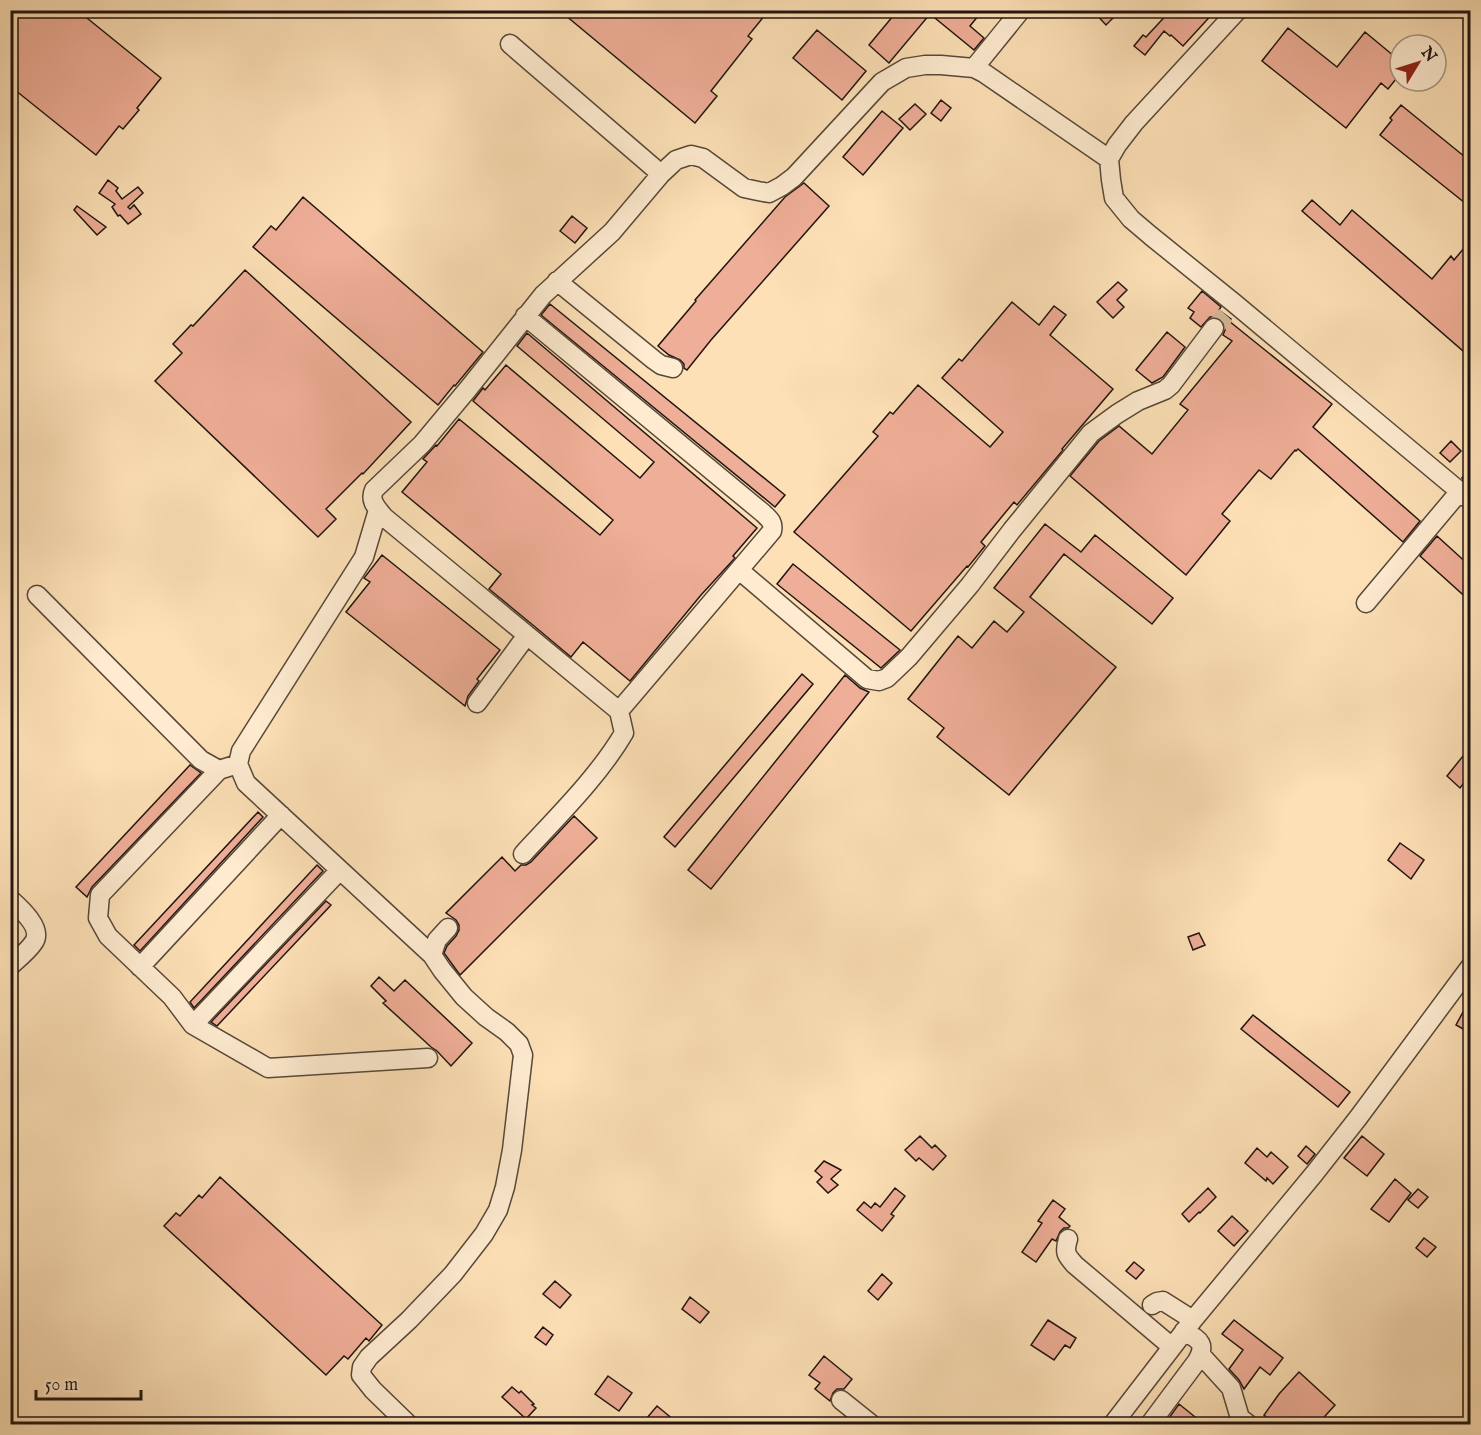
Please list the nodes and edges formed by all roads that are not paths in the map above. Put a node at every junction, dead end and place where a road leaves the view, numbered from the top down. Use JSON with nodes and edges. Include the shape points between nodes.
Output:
{"nodes":[{"id":1,"x":1021,"y":10,"type":"edge"},
{"id":2,"x":1238,"y":10,"type":"edge"},
{"id":3,"x":510,"y":44,"type":"dead end"},
{"id":4,"x":974,"y":68,"type":"junction"},
{"id":5,"x":1109,"y":159,"type":"junction"},
{"id":6,"x":661,"y":174,"type":"junction"},
{"id":7,"x":557,"y":281,"type":"junction"},
{"id":8,"x":525,"y":316,"type":"junction"},
{"id":9,"x":1225,"y":316,"type":"junction"},
{"id":10,"x":673,"y":368,"type":"dead end"},
{"id":11,"x":1465,"y":496,"type":"edge"},
{"id":12,"x":378,"y":510,"type":"junction"},
{"id":13,"x":739,"y":570,"type":"junction"},
{"id":14,"x":37,"y":596,"type":"dead end"},
{"id":15,"x":1366,"y":603,"type":"dead end"},
{"id":16,"x":527,"y":635,"type":"junction"},
{"id":17,"x":477,"y":703,"type":"dead end"},
{"id":18,"x":619,"y":711,"type":"junction"},
{"id":19,"x":238,"y":764,"type":"junction"},
{"id":20,"x":219,"y":770,"type":"junction"},
{"id":21,"x":281,"y":815,"type":"junction"},
{"id":22,"x":523,"y":854,"type":"dead end"},
{"id":23,"x":340,"y":870,"type":"junction"},
{"id":24,"x":10,"y":899,"type":"edge"},
{"id":25,"x":448,"y":928,"type":"dead end"},
{"id":26,"x":432,"y":955,"type":"junction"},
{"id":27,"x":10,"y":966,"type":"edge"},
{"id":28,"x":140,"y":967,"type":"junction"},
{"id":29,"x":1470,"y":967,"type":"edge"},
{"id":30,"x":193,"y":1025,"type":"junction"},
{"id":31,"x":428,"y":1058,"type":"dead end"},
{"id":32,"x":1068,"y":1239,"type":"dead end"},
{"id":33,"x":1152,"y":1305,"type":"dead end"},
{"id":34,"x":1188,"y":1325,"type":"junction"},
{"id":35,"x":1172,"y":1347,"type":"junction"},
{"id":36,"x":1201,"y":1355,"type":"junction"},
{"id":37,"x":841,"y":1400,"type":"dead end"},
{"id":38,"x":408,"y":1425,"type":"edge"},
{"id":39,"x":872,"y":1425,"type":"edge"},
{"id":40,"x":1113,"y":1425,"type":"edge"},
{"id":41,"x":1150,"y":1425,"type":"edge"},
{"id":42,"x":1248,"y":1425,"type":"edge"}],
"edges":[{"from":1,"to":4,"type":"street"},
{"from":2,"to":5,"type":"street","via":[[1134,123]]},
{"from":3,"to":6,"type":"street"},
{"from":4,"to":5,"type":"street"},
{"from":4,"to":6,"type":"street","via":[[925,65],[906,68],[882,82],[794,177],[769,193],[744,188],[703,158],[691,155],[676,160]]},
{"from":5,"to":9,"type":"street","via":[[1114,198]]},
{"from":6,"to":7,"type":"street","via":[[612,232]]},
{"from":7,"to":8,"type":"street"},
{"from":7,"to":10,"type":"street","via":[[654,360]]},
{"from":8,"to":12,"type":"street","via":[[423,444],[374,490]]},
{"from":8,"to":13,"type":"street","via":[[771,520],[772,531]]},
{"from":9,"to":11,"type":"street"},
{"from":9,"to":13,"type":"street","via":[[1171,385],[1138,400],[1091,434],[970,585],[887,678],[867,679]]},
{"from":11,"to":15,"type":"street"},
{"from":12,"to":16,"type":"street"},
{"from":12,"to":19,"type":"street","via":[[364,557],[241,751]]},
{"from":13,"to":18,"type":"street"},
{"from":14,"to":20,"type":"street","via":[[201,760]]},
{"from":16,"to":17,"type":"street"},
{"from":16,"to":18,"type":"street"},
{"from":18,"to":22,"type":"street","via":[[624,733],[615,747]]},
{"from":19,"to":20,"type":"street"},
{"from":19,"to":21,"type":"street","via":[[246,783]]},
{"from":20,"to":28,"type":"street","via":[[100,895],[98,918],[108,936]]},
{"from":21,"to":23,"type":"street"},
{"from":21,"to":28,"type":"street"},
{"from":23,"to":26,"type":"street"},
{"from":23,"to":30,"type":"street"},
{"from":24,"to":27,"type":"street","via":[[36,933],[35,941]]},
{"from":25,"to":26,"type":"street","via":[[437,940]]},
{"from":26,"to":38,"type":"street","via":[[464,997],[507,1032],[523,1055],[512,1150],[498,1210],[453,1274],[362,1367],[361,1375]]},
{"from":28,"to":30,"type":"street","via":[[172,997]]},
{"from":29,"to":34,"type":"street","via":[[1322,1165]]},
{"from":30,"to":31,"type":"street","via":[[268,1068]]},
{"from":32,"to":35,"type":"street","via":[[1066,1255],[1075,1265]]},
{"from":33,"to":34,"type":"street","via":[[1163,1301]]},
{"from":34,"to":35,"type":"street"},
{"from":34,"to":36,"type":"street","via":[[1202,1346]]},
{"from":35,"to":40,"type":"street"},
{"from":36,"to":41,"type":"street"},
{"from":36,"to":42,"type":"street","via":[[1231,1388],[1240,1418]]},
{"from":37,"to":39,"type":"street"}]}
